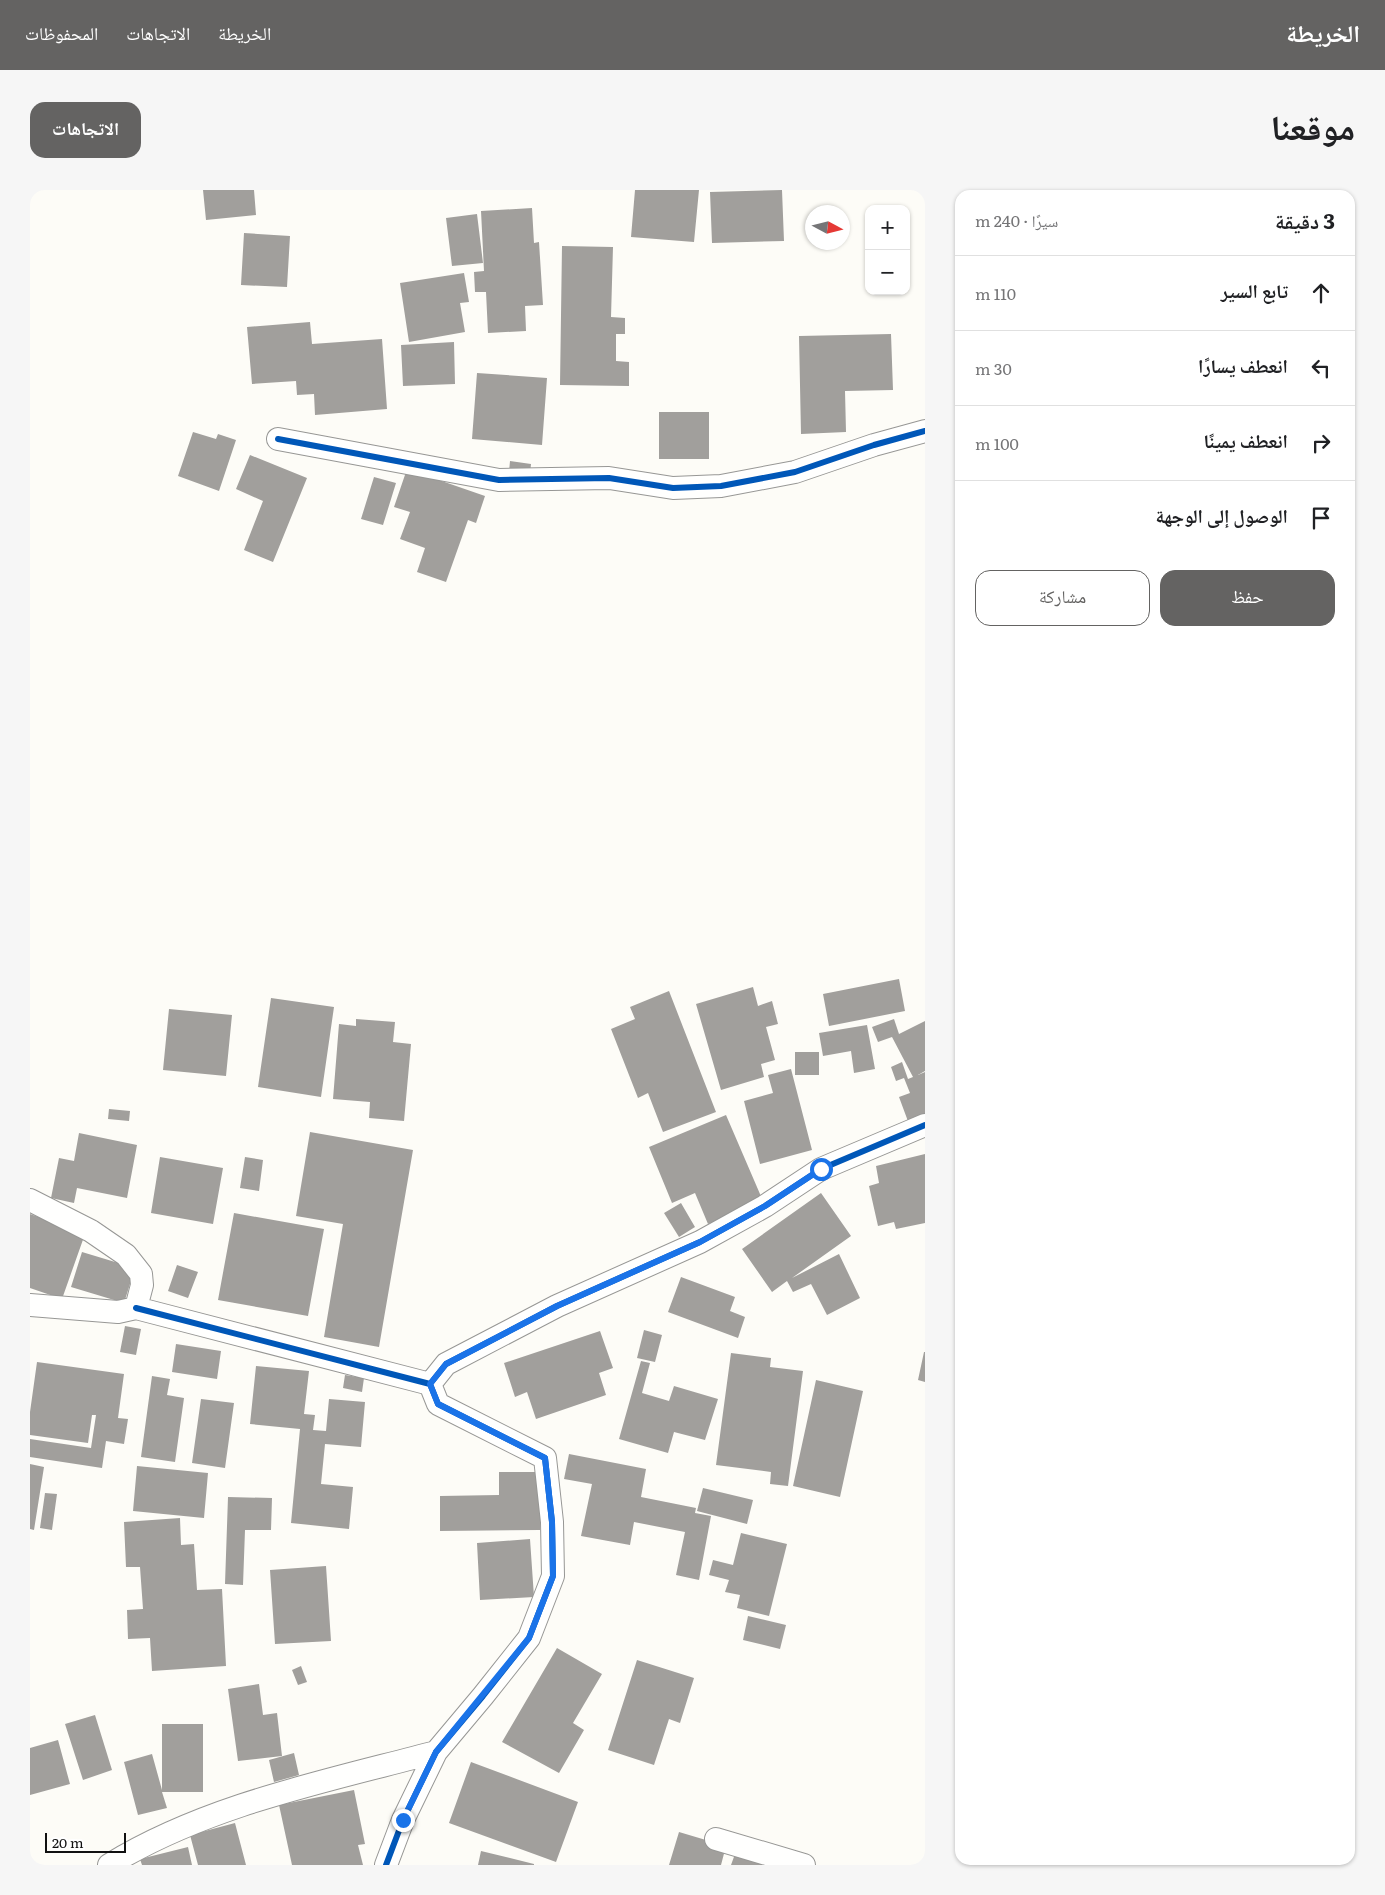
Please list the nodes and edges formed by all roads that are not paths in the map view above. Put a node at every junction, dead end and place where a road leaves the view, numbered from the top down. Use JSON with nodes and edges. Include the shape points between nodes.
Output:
{"nodes":[{"id":1,"x":925,"y":431,"type":"edge"},
{"id":2,"x":278,"y":439,"type":"dead end"},
{"id":3,"x":925,"y":1125,"type":"edge"},
{"id":4,"x":30,"y":1200,"type":"edge"},
{"id":5,"x":30,"y":1305,"type":"edge"},
{"id":6,"x":136,"y":1308,"type":"junction"},
{"id":7,"x":430,"y":1384,"type":"junction"},
{"id":8,"x":436,"y":1752,"type":"junction"},
{"id":9,"x":716,"y":1839,"type":"dead end"},
{"id":10,"x":109,"y":1865,"type":"edge"},
{"id":11,"x":386,"y":1865,"type":"edge"},
{"id":12,"x":804,"y":1865,"type":"edge"}],
"edges":[{"from":1,"to":2,"type":"street","via":[[795,472],[721,486],[673,488],[609,478],[499,480]]},
{"from":3,"to":7,"type":"street","via":[[821,1169],[765,1206],[700,1242],[557,1306],[446,1364]]},
{"from":4,"to":6,"type":"street","via":[[91,1231],[126,1255],[141,1274],[142,1285]]},
{"from":5,"to":6,"type":"street","via":[[118,1312]]},
{"from":6,"to":7,"type":"street"},
{"from":7,"to":8,"type":"street","via":[[438,1404],[545,1458],[553,1566],[553,1576],[529,1638]]},
{"from":8,"to":10,"type":"street","via":[[273,1796],[201,1820],[136,1848]]},
{"from":8,"to":11,"type":"street","via":[[403,1820]]},
{"from":9,"to":12,"type":"street"}]}
